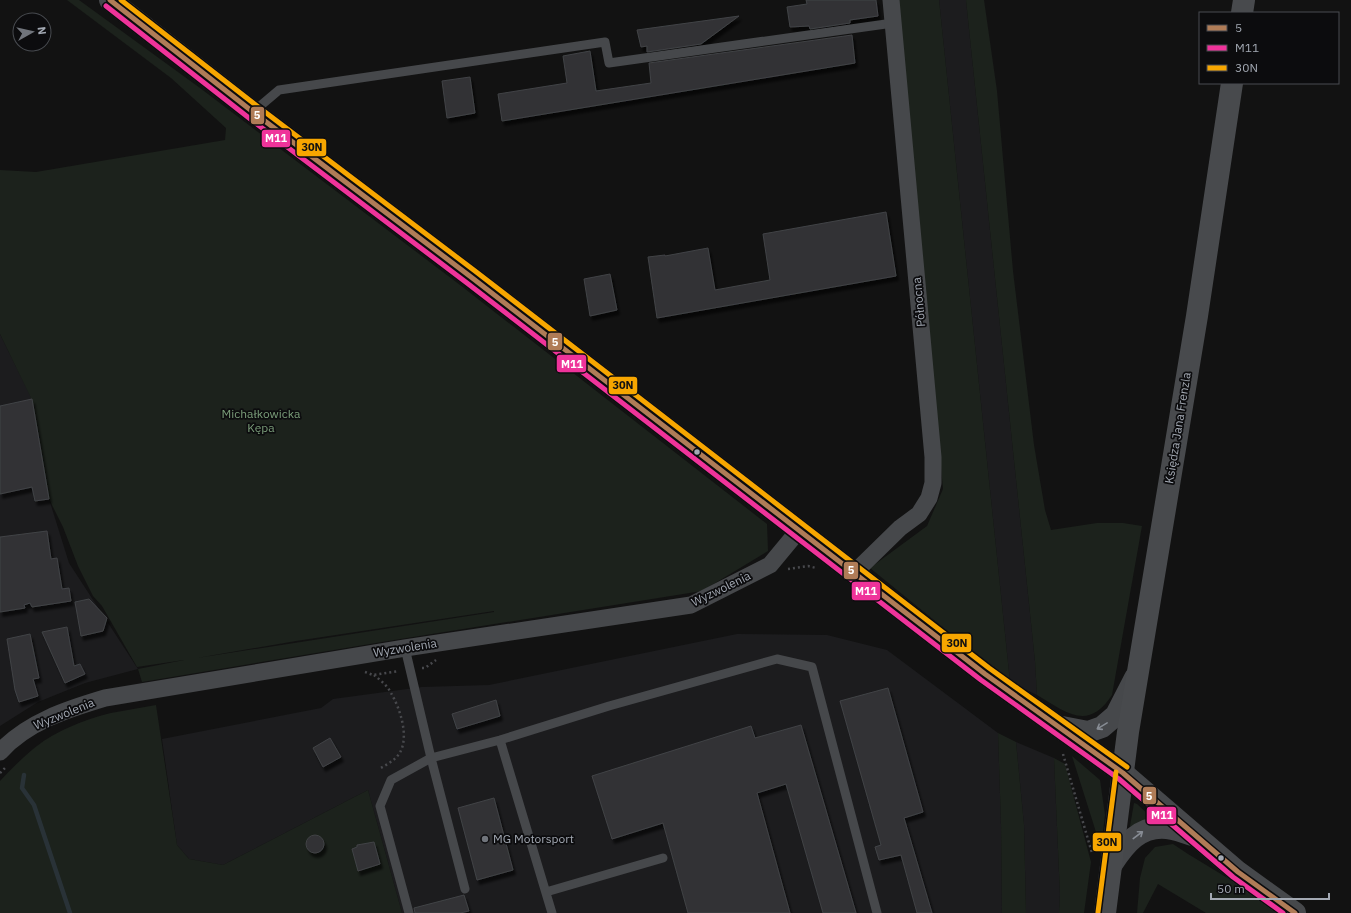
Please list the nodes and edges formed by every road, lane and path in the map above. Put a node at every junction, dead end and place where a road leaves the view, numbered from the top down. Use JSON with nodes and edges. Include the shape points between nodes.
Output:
{"nodes":[{"id":1,"x":110,"y":0,"type":"edge"},
{"id":2,"x":891,"y":0,"type":"edge"},
{"id":3,"x":1244,"y":0,"type":"edge"},
{"id":4,"x":1242,"y":12,"type":"edge"},
{"id":5,"x":893,"y":23,"type":"junction"},
{"id":6,"x":1232,"y":84,"type":"edge"},
{"id":7,"x":253,"y":112,"type":"junction"},
{"id":8,"x":799,"y":530,"type":"junction"},
{"id":9,"x":786,"y":569,"type":"dead end"},
{"id":10,"x":820,"y":569,"type":"dead end"},
{"id":11,"x":854,"y":573,"type":"junction"},
{"id":12,"x":405,"y":648,"type":"junction"},
{"id":13,"x":1138,"y":671,"type":"junction"},
{"id":14,"x":373,"y":675,"type":"dead end"},
{"id":15,"x":1057,"y":726,"type":"junction"},
{"id":16,"x":500,"y":740,"type":"junction"},
{"id":17,"x":1062,"y":750,"type":"dead end"},
{"id":18,"x":0,"y":752,"type":"edge"},
{"id":19,"x":431,"y":758,"type":"junction"},
{"id":20,"x":379,"y":769,"type":"dead end"},
{"id":21,"x":1123,"y":773,"type":"junction"},
{"id":22,"x":1195,"y":836,"type":"junction"},
{"id":23,"x":663,"y":858,"type":"dead end"},
{"id":24,"x":1112,"y":864,"type":"junction"},
{"id":25,"x":465,"y":889,"type":"dead end"},
{"id":26,"x":546,"y":892,"type":"junction"},
{"id":27,"x":408,"y":913,"type":"edge"},
{"id":28,"x":552,"y":913,"type":"edge"},
{"id":29,"x":877,"y":913,"type":"edge"},
{"id":30,"x":1105,"y":913,"type":"edge"},
{"id":31,"x":1295,"y":913,"type":"edge"}],
"edges":[{"from":1,"to":7,"type":"street"},
{"from":2,"to":5,"type":"street","name":"Północna"},
{"from":3,"to":4,"type":"main road"},
{"from":5,"to":7,"type":"lane","via":[[609,62],[605,42],[279,90]]},
{"from":5,"to":11,"type":"street","name":"Północna","via":[[933,457],[933,483],[929,498],[918,514]]},
{"from":6,"to":13,"type":"main road","name":"Księdza Jana Frenzla","via":[[1197,316]]},
{"from":7,"to":8,"type":"street"},
{"from":8,"to":11,"type":"street"},
{"from":8,"to":12,"type":"street","name":"Wyzwolenia","via":[[770,565],[691,605]]},
{"from":9,"to":10,"type":"path","via":[[808,566]]},
{"from":11,"to":15,"type":"street"},
{"from":12,"to":18,"type":"street","name":"Wyzwolenia","via":[[105,698],[74,707],[34,725]]},
{"from":12,"to":19,"type":"lane"},
{"from":13,"to":15,"type":"street","one_way":true,"via":[[1116,715],[1102,727],[1088,732]]},
{"from":13,"to":21,"type":"main road","name":"Księdza Jana Frenzla"},
{"from":14,"to":20,"type":"path","via":[[391,692],[404,730],[399,754]]},
{"from":15,"to":21,"type":"street"},
{"from":16,"to":19,"type":"lane"},
{"from":16,"to":26,"type":"lane"},
{"from":16,"to":29,"type":"lane","via":[[777,658],[812,667]]},
{"from":17,"to":24,"type":"path","via":[[1092,849],[1093,860]]},
{"from":19,"to":25,"type":"lane"},
{"from":19,"to":27,"type":"lane","via":[[391,780],[380,806]]},
{"from":21,"to":22,"type":"street"},
{"from":21,"to":24,"type":"main road","name":"Księdza Jana Frenzla"},
{"from":24,"to":22,"type":"street","one_way":true,"via":[[1124,846],[1146,829],[1167,828]]},
{"from":22,"to":31,"type":"street","via":[[1238,872]]},
{"from":23,"to":26,"type":"lane"},
{"from":24,"to":30,"type":"main road","name":"Księdza Jana Frenzla"},
{"from":26,"to":28,"type":"lane"}]}
